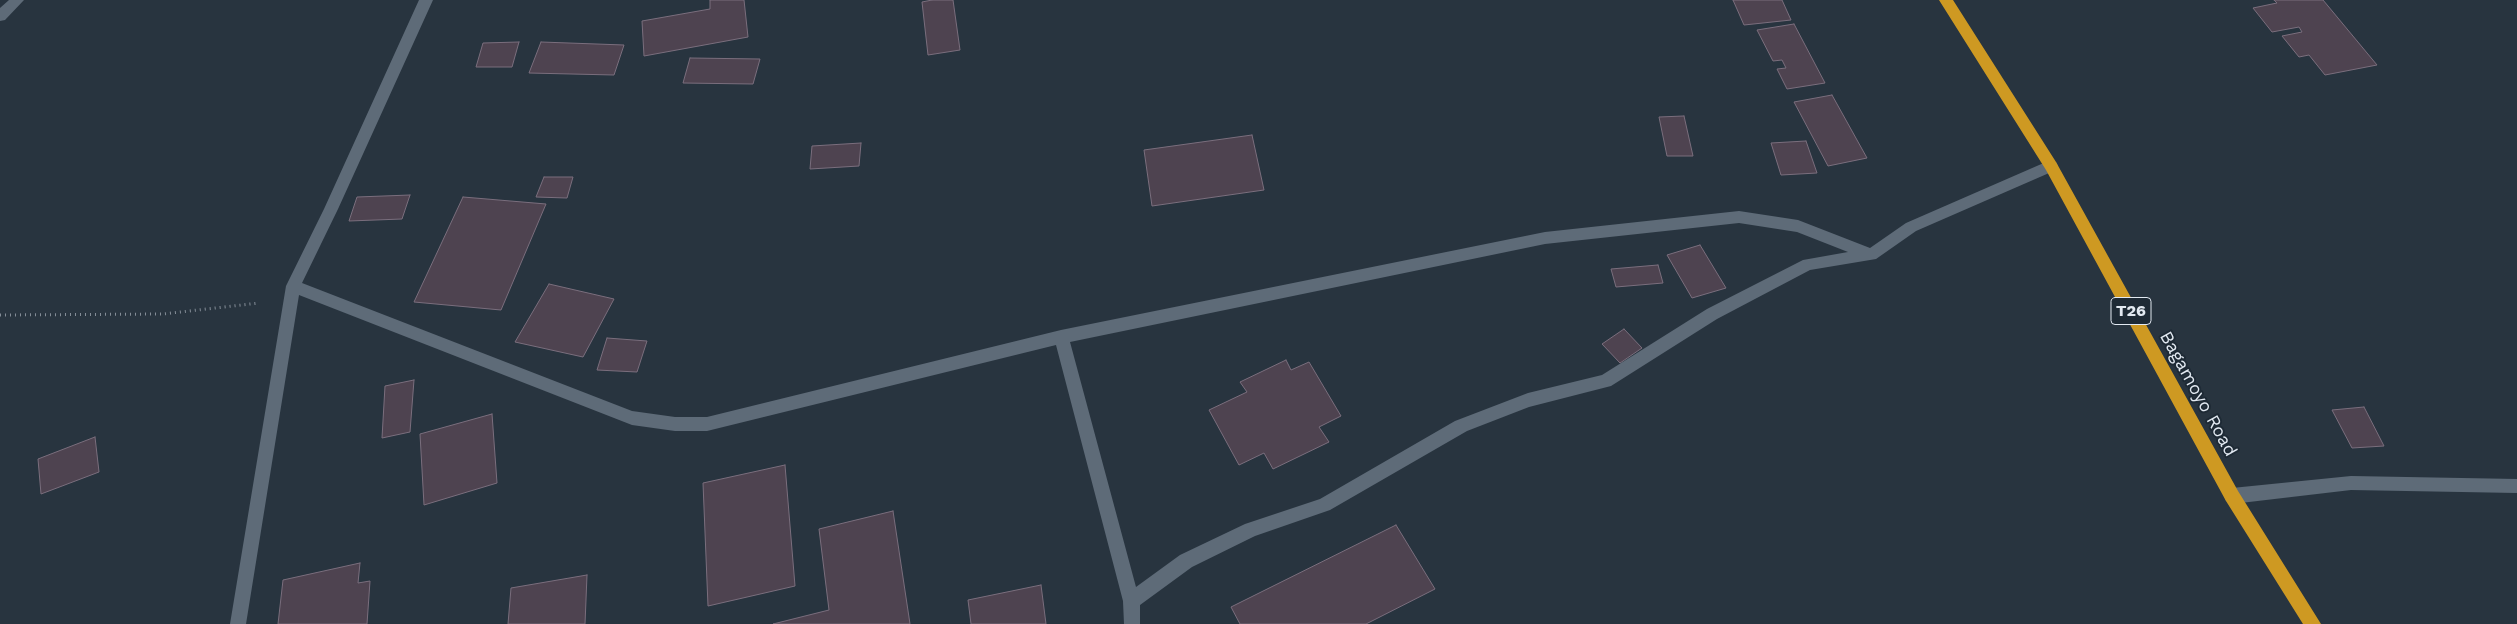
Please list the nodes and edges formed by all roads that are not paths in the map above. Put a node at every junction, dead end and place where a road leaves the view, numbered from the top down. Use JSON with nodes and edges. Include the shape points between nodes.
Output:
{"nodes":[{"id":1,"x":17,"y":0,"type":"edge"},
{"id":2,"x":426,"y":0,"type":"edge"},
{"id":3,"x":1946,"y":0,"type":"edge"},
{"id":4,"x":0,"y":16,"type":"edge"},
{"id":5,"x":2051,"y":166,"type":"junction"},
{"id":6,"x":1871,"y":255,"type":"junction"},
{"id":7,"x":292,"y":293,"type":"junction"},
{"id":8,"x":1062,"y":338,"type":"junction"},
{"id":9,"x":2517,"y":486,"type":"edge"},
{"id":10,"x":2232,"y":496,"type":"junction"},
{"id":11,"x":1132,"y":601,"type":"junction"},
{"id":12,"x":238,"y":624,"type":"edge"},
{"id":13,"x":1132,"y":624,"type":"edge"},
{"id":14,"x":2313,"y":624,"type":"edge"}],
"edges":[{"from":1,"to":4,"type":"street"},
{"from":2,"to":7,"type":"street"},
{"from":3,"to":5,"type":"highway","name":"Bagamoyo Road","number":"T26"},
{"from":5,"to":6,"type":"street","via":[[1911,227]]},
{"from":5,"to":10,"type":"highway","name":"Bagamoyo Road","number":"T26"},
{"from":6,"to":8,"type":"street","via":[[1798,226],[1739,217],[1545,238]]},
{"from":6,"to":11,"type":"street","via":[[1808,264],[1712,314],[1606,381],[1528,400],[1461,426],[1324,505],[1251,529],[1186,561]]},
{"from":7,"to":8,"type":"street","via":[[632,418],[675,424],[707,424]]},
{"from":7,"to":12,"type":"street"},
{"from":8,"to":11,"type":"street"},
{"from":9,"to":10,"type":"street","via":[[2351,483]]},
{"from":10,"to":14,"type":"highway","name":"Bagamoyo Road","number":"T26"},
{"from":11,"to":13,"type":"street"}]}
